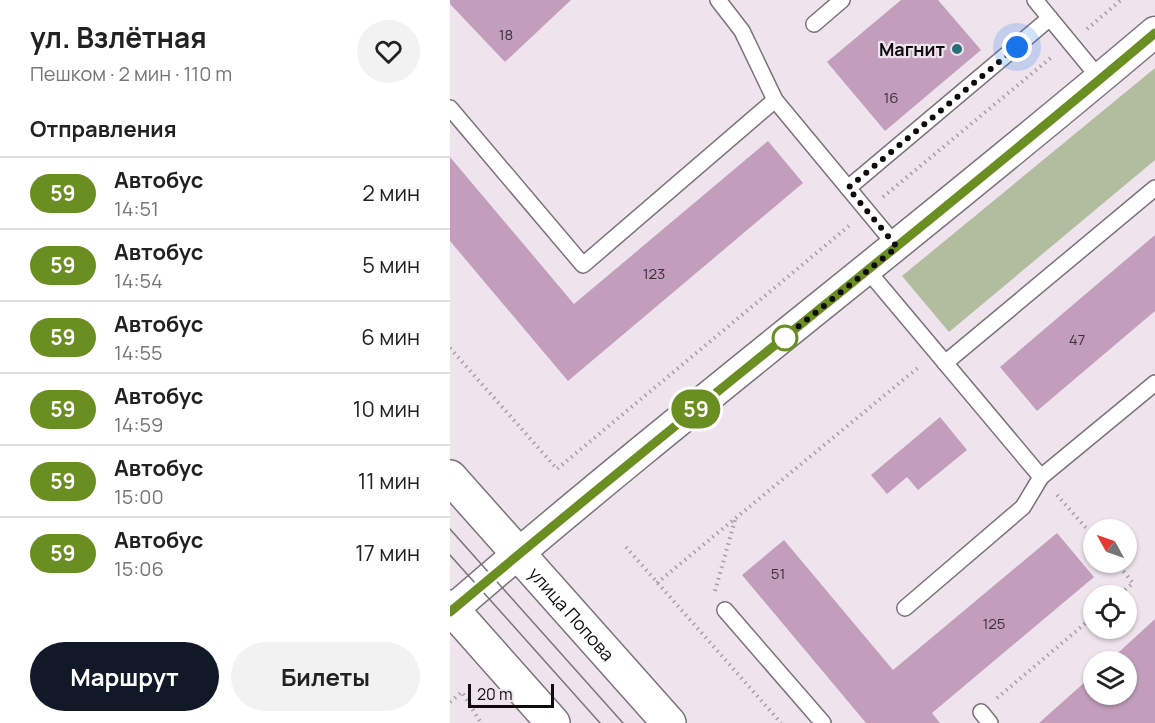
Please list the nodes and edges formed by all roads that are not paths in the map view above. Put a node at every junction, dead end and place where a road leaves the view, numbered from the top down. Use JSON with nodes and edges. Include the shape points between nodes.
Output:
{"nodes":[{"id":1,"x":718,"y":0,"type":"edge"},
{"id":2,"x":842,"y":0,"type":"edge"},
{"id":3,"x":1035,"y":0,"type":"edge"},
{"id":4,"x":1050,"y":18,"type":"junction"},
{"id":5,"x":814,"y":24,"type":"dead end"},
{"id":6,"x":1155,"y":33,"type":"edge"},
{"id":7,"x":1100,"y":79,"type":"junction"},
{"id":8,"x":775,"y":100,"type":"junction"},
{"id":9,"x":450,"y":108,"type":"edge"},
{"id":10,"x":848,"y":188,"type":"junction"},
{"id":11,"x":1155,"y":188,"type":"edge"},
{"id":12,"x":897,"y":247,"type":"junction"},
{"id":13,"x":868,"y":270,"type":"junction"},
{"id":14,"x":941,"y":358,"type":"junction"},
{"id":15,"x":1155,"y":383,"type":"edge"},
{"id":16,"x":450,"y":477,"type":"edge"},
{"id":17,"x":1041,"y":477,"type":"junction"},
{"id":18,"x":518,"y":553,"type":"junction"},
{"id":19,"x":905,"y":608,"type":"dead end"},
{"id":20,"x":451,"y":610,"type":"edge"},
{"id":21,"x":725,"y":610,"type":"dead end"},
{"id":22,"x":553,"y":723,"type":"edge"},
{"id":23,"x":669,"y":723,"type":"edge"},
{"id":24,"x":823,"y":723,"type":"edge"}],
"edges":[{"from":1,"to":8,"type":"lane","via":[[742,31]]},
{"from":2,"to":5,"type":"lane"},
{"from":3,"to":4,"type":"lane"},
{"from":4,"to":7,"type":"lane"},
{"from":4,"to":10,"type":"lane"},
{"from":6,"to":7,"type":"street"},
{"from":7,"to":12,"type":"street"},
{"from":8,"to":9,"type":"lane","via":[[584,265]]},
{"from":8,"to":10,"type":"lane"},
{"from":10,"to":12,"type":"lane"},
{"from":11,"to":14,"type":"lane"},
{"from":12,"to":13,"type":"street"},
{"from":13,"to":14,"type":"lane"},
{"from":13,"to":18,"type":"street"},
{"from":14,"to":17,"type":"lane"},
{"from":15,"to":17,"type":"lane"},
{"from":16,"to":18,"type":"main road","name":"улица Попова"},
{"from":17,"to":19,"type":"lane","via":[[1023,507]]},
{"from":18,"to":20,"type":"street"},
{"from":18,"to":23,"type":"main road","name":"улица Попова"},
{"from":20,"to":22,"type":"main road"},
{"from":21,"to":24,"type":"lane"}]}
